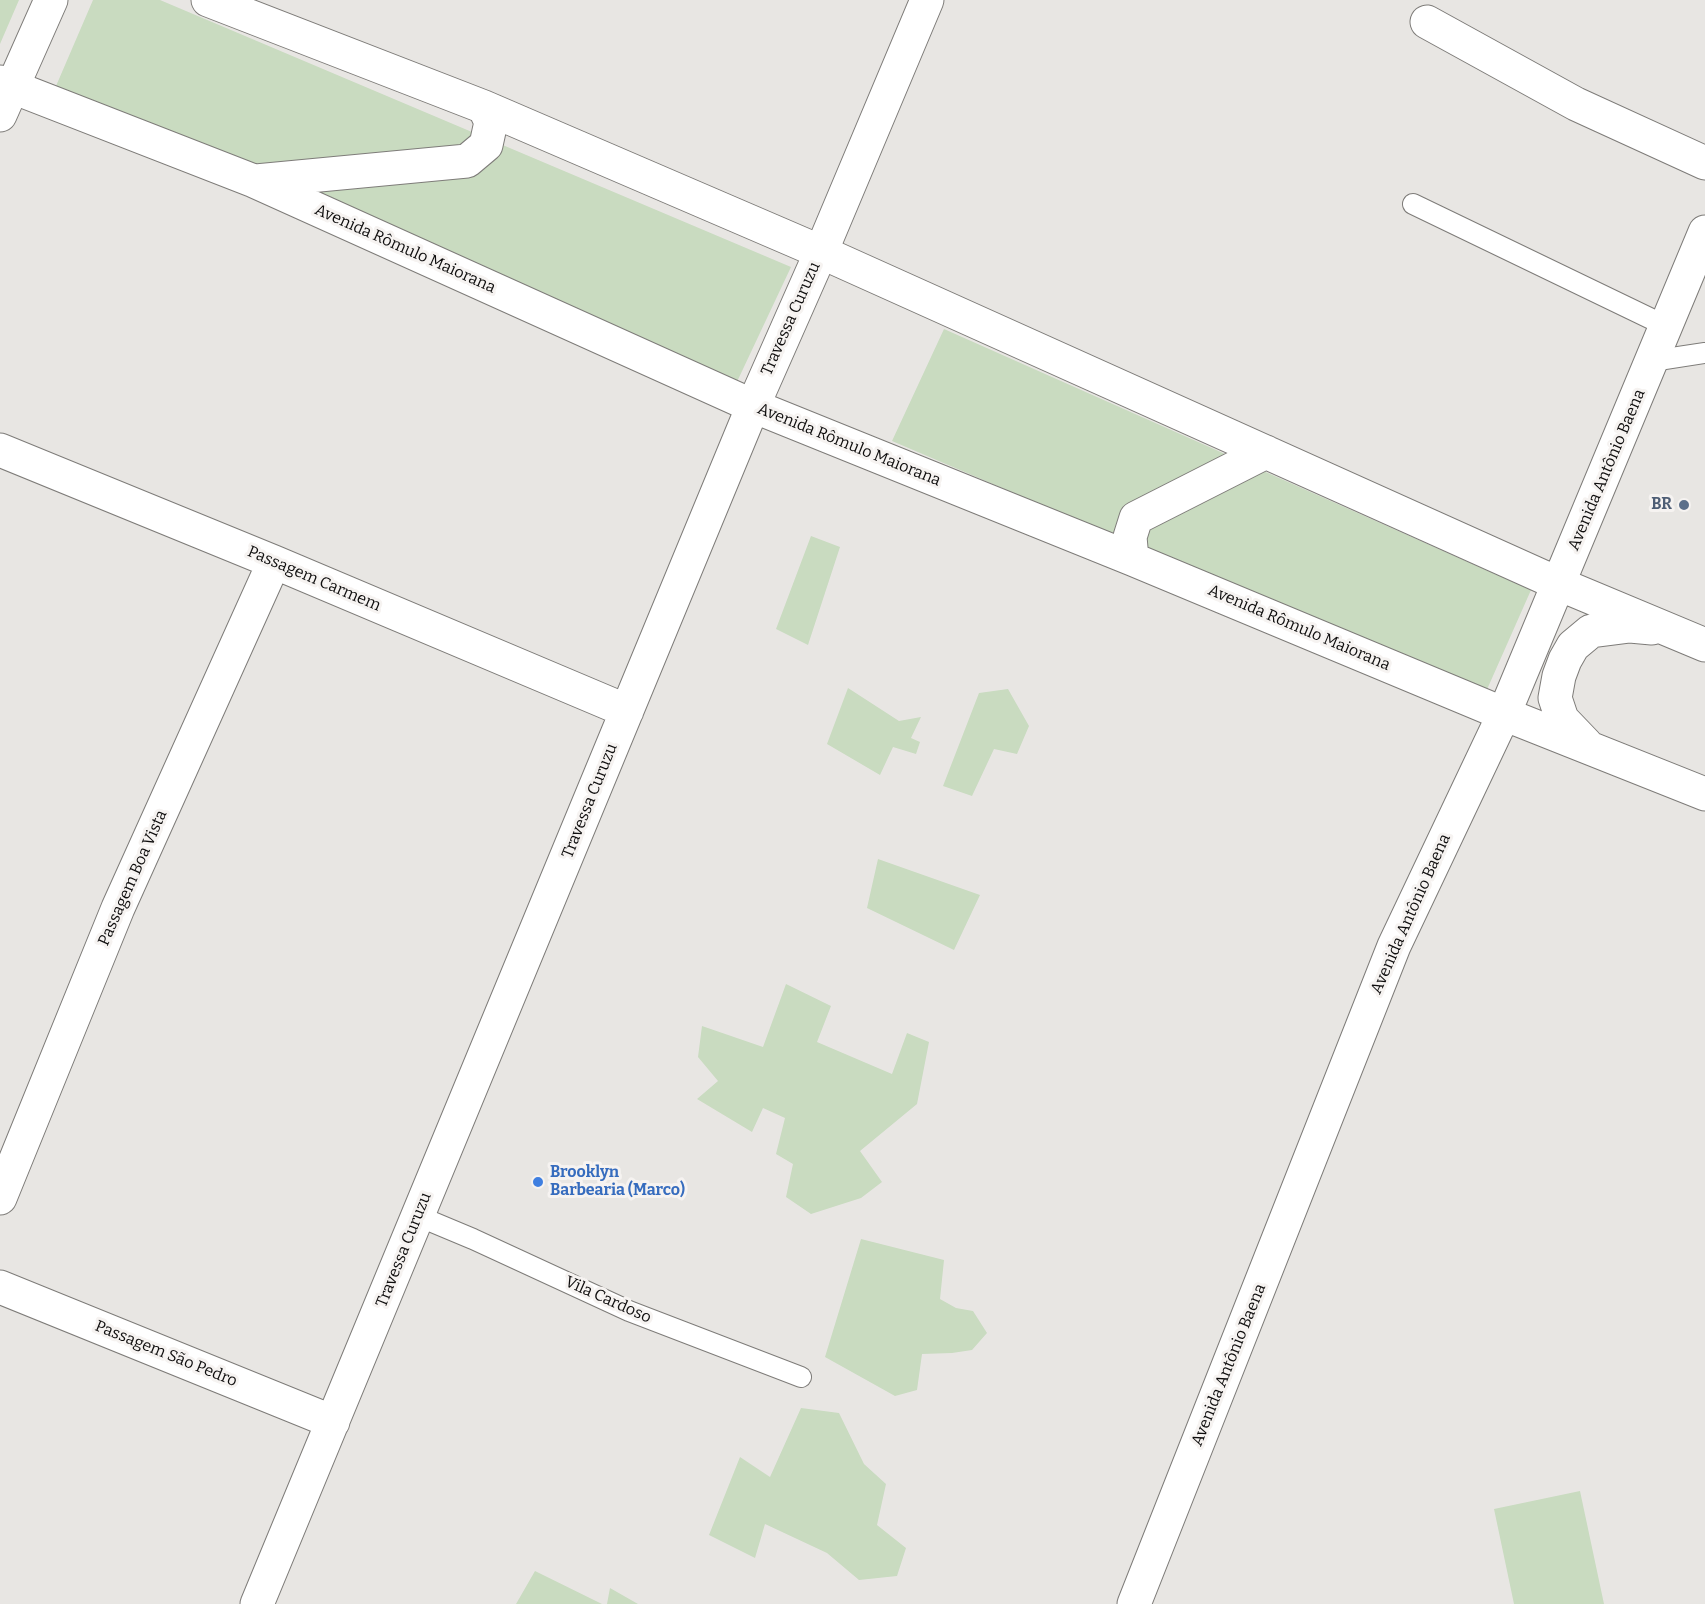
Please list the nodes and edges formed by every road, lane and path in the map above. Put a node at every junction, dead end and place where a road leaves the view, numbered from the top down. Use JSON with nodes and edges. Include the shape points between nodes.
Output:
{"nodes":[{"id":1,"x":51,"y":0,"type":"edge"},
{"id":2,"x":208,"y":0,"type":"edge"},
{"id":3,"x":927,"y":0,"type":"edge"},
{"id":4,"x":1427,"y":22,"type":"dead end"},
{"id":5,"x":4,"y":94,"type":"edge"},
{"id":6,"x":484,"y":107,"type":"junction"},
{"id":7,"x":1705,"y":163,"type":"edge"},
{"id":8,"x":254,"y":181,"type":"junction"},
{"id":9,"x":1413,"y":204,"type":"dead end"},
{"id":10,"x":1705,"y":232,"type":"edge"},
{"id":11,"x":821,"y":252,"type":"junction"},
{"id":12,"x":1666,"y":326,"type":"junction"},
{"id":13,"x":1705,"y":353,"type":"edge"},
{"id":14,"x":1652,"y":361,"type":"junction"},
{"id":15,"x":753,"y":406,"type":"junction"},
{"id":16,"x":0,"y":450,"type":"edge"},
{"id":17,"x":1266,"y":452,"type":"junction"},
{"id":18,"x":1132,"y":559,"type":"junction"},
{"id":19,"x":274,"y":562,"type":"junction"},
{"id":20,"x":1559,"y":584,"type":"junction"},
{"id":21,"x":1666,"y":629,"type":"junction"},
{"id":22,"x":1705,"y":645,"type":"edge"},
{"id":23,"x":627,"y":711,"type":"junction"},
{"id":24,"x":1504,"y":714,"type":"junction"},
{"id":25,"x":1589,"y":748,"type":"junction"},
{"id":26,"x":1705,"y":794,"type":"edge"},
{"id":27,"x":0,"y":1198,"type":"edge"},
{"id":28,"x":418,"y":1216,"type":"junction"},
{"id":29,"x":0,"y":1287,"type":"edge"},
{"id":30,"x":801,"y":1377,"type":"dead end"},
{"id":31,"x":333,"y":1422,"type":"junction"},
{"id":32,"x":257,"y":1604,"type":"edge"},
{"id":33,"x":1134,"y":1604,"type":"edge"}],
"edges":[{"from":1,"to":5,"type":"street"},
{"from":2,"to":6,"type":"street"},
{"from":3,"to":11,"type":"street","name":"Travessa Curuzu"},
{"from":4,"to":7,"type":"street","via":[[1576,104]]},
{"from":5,"to":8,"type":"street","name":"Avenida Rômulo Maiorana"},
{"from":6,"to":8,"type":"street","via":[[491,122],[486,145],[467,161]]},
{"from":6,"to":11,"type":"street"},
{"from":8,"to":15,"type":"street","name":"Avenida Rômulo Maiorana"},
{"from":9,"to":12,"type":"lane"},
{"from":10,"to":12,"type":"street","name":"Avenida Antônio Baena"},
{"from":11,"to":15,"type":"street","name":"Travessa Curuzu"},
{"from":11,"to":17,"type":"street"},
{"from":12,"to":14,"type":"street","name":"Avenida Antônio Baena"},
{"from":13,"to":14,"type":"lane"},
{"from":14,"to":20,"type":"street","name":"Avenida Antônio Baena"},
{"from":15,"to":18,"type":"street","name":"Avenida Rômulo Maiorana"},
{"from":15,"to":23,"type":"street","name":"Travessa Curuzu"},
{"from":16,"to":19,"type":"street","name":"Passagem Carmem"},
{"from":17,"to":18,"type":"street","via":[[1136,518],[1130,537]]},
{"from":17,"to":20,"type":"street"},
{"from":18,"to":24,"type":"street","name":"Avenida Rômulo Maiorana"},
{"from":19,"to":23,"type":"street","name":"Passagem Carmem"},
{"from":19,"to":27,"type":"street","name":"Passagem Boa Vista","via":[[118,908]]},
{"from":20,"to":21,"type":"street"},
{"from":20,"to":24,"type":"street","name":"Avenida Antônio Baena"},
{"from":21,"to":22,"type":"street"},
{"from":21,"to":25,"type":"street","via":[[1630,626],[1591,631],[1573,646],[1564,660],[1555,698],[1562,719]]},
{"from":23,"to":28,"type":"street","name":"Travessa Curuzu"},
{"from":24,"to":25,"type":"street","name":"Avenida Rômulo Maiorana"},
{"from":24,"to":33,"type":"street","name":"Avenida Antônio Baena","via":[[1394,946]]},
{"from":25,"to":26,"type":"street","name":"Avenida Rômulo Maiorana"},
{"from":28,"to":30,"type":"lane","name":"Vila Cardoso","via":[[629,1311]]},
{"from":28,"to":31,"type":"street","name":"Travessa Curuzu"},
{"from":29,"to":31,"type":"street","name":"Passagem São Pedro"},
{"from":31,"to":32,"type":"street","name":"Travessa Curuzu"}]}
